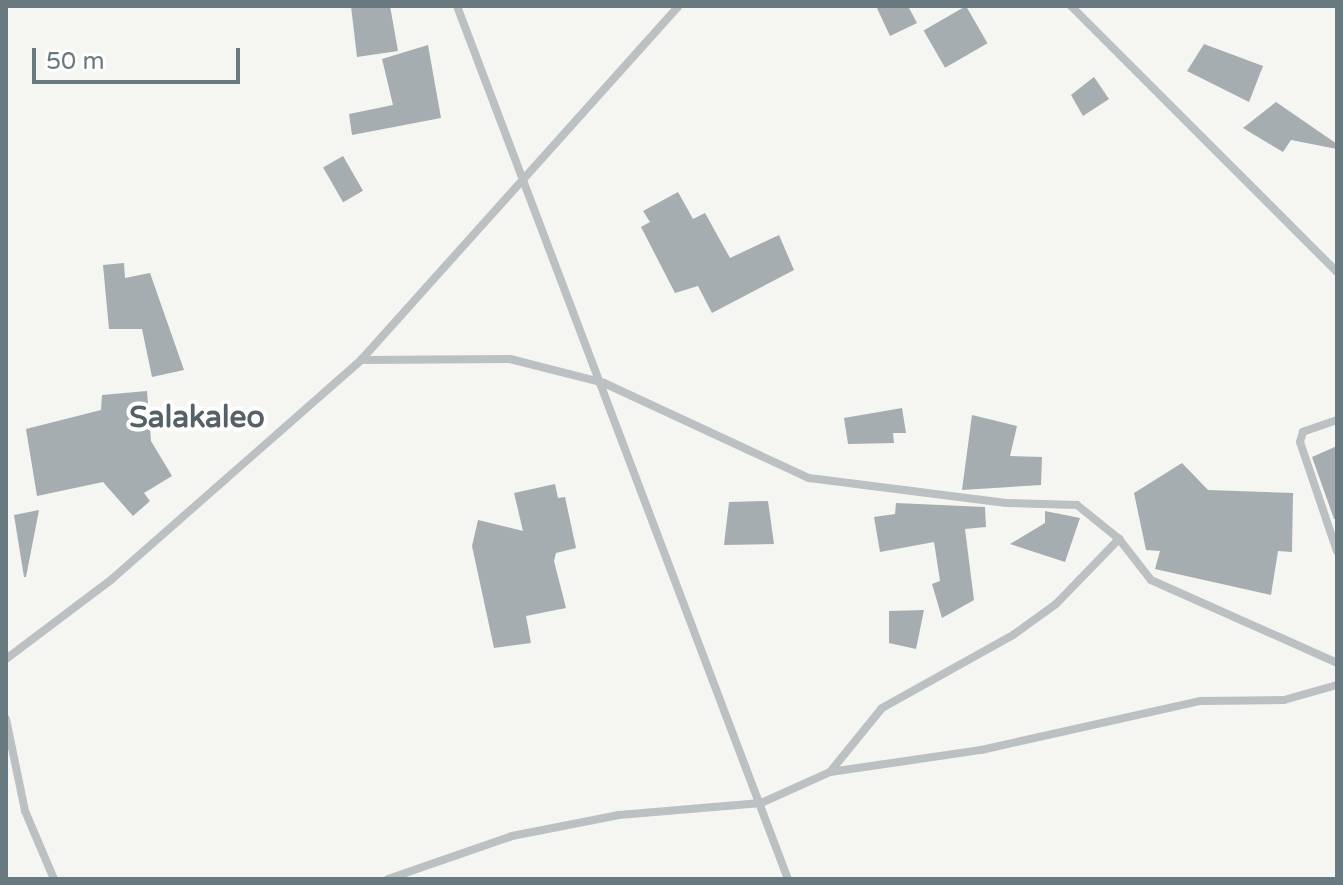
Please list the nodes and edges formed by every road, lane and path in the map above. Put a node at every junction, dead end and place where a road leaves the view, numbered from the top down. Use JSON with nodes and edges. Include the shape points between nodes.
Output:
{"nodes":[{"id":1,"x":457,"y":6,"type":"edge"},
{"id":2,"x":679,"y":6,"type":"edge"},
{"id":3,"x":1071,"y":6,"type":"edge"},
{"id":4,"x":518,"y":179,"type":"junction"},
{"id":5,"x":1337,"y":272,"type":"edge"},
{"id":6,"x":361,"y":360,"type":"junction"},
{"id":7,"x":604,"y":383,"type":"junction"},
{"id":8,"x":1337,"y":420,"type":"edge"},
{"id":9,"x":1119,"y":539,"type":"junction"},
{"id":10,"x":1337,"y":551,"type":"edge"},
{"id":11,"x":6,"y":659,"type":"edge"},
{"id":12,"x":1337,"y":663,"type":"edge"},
{"id":13,"x":1337,"y":685,"type":"edge"},
{"id":14,"x":6,"y":719,"type":"edge"},
{"id":15,"x":830,"y":772,"type":"junction"},
{"id":16,"x":761,"y":803,"type":"junction"},
{"id":17,"x":54,"y":879,"type":"edge"},
{"id":18,"x":388,"y":879,"type":"edge"},
{"id":19,"x":788,"y":879,"type":"edge"}],
"edges":[{"from":1,"to":4,"type":"street"},
{"from":2,"to":4,"type":"street"},
{"from":3,"to":5,"type":"street"},
{"from":4,"to":6,"type":"street"},
{"from":4,"to":7,"type":"street"},
{"from":6,"to":7,"type":"street","via":[[510,359]]},
{"from":6,"to":11,"type":"street","via":[[112,579]]},
{"from":7,"to":9,"type":"street","via":[[809,478],[1006,503],[1058,501],[1091,514]]},
{"from":7,"to":16,"type":"street"},
{"from":8,"to":10,"type":"street","via":[[1303,432],[1300,442]]},
{"from":9,"to":12,"type":"street","via":[[1151,580]]},
{"from":9,"to":15,"type":"street","via":[[1056,604],[1013,635],[882,708]]},
{"from":13,"to":15,"type":"street","via":[[1284,700],[1201,701],[981,750]]},
{"from":14,"to":17,"type":"street","via":[[25,811]]},
{"from":15,"to":16,"type":"street"},
{"from":16,"to":18,"type":"street","via":[[619,815],[527,833]]},
{"from":16,"to":19,"type":"street"}]}
